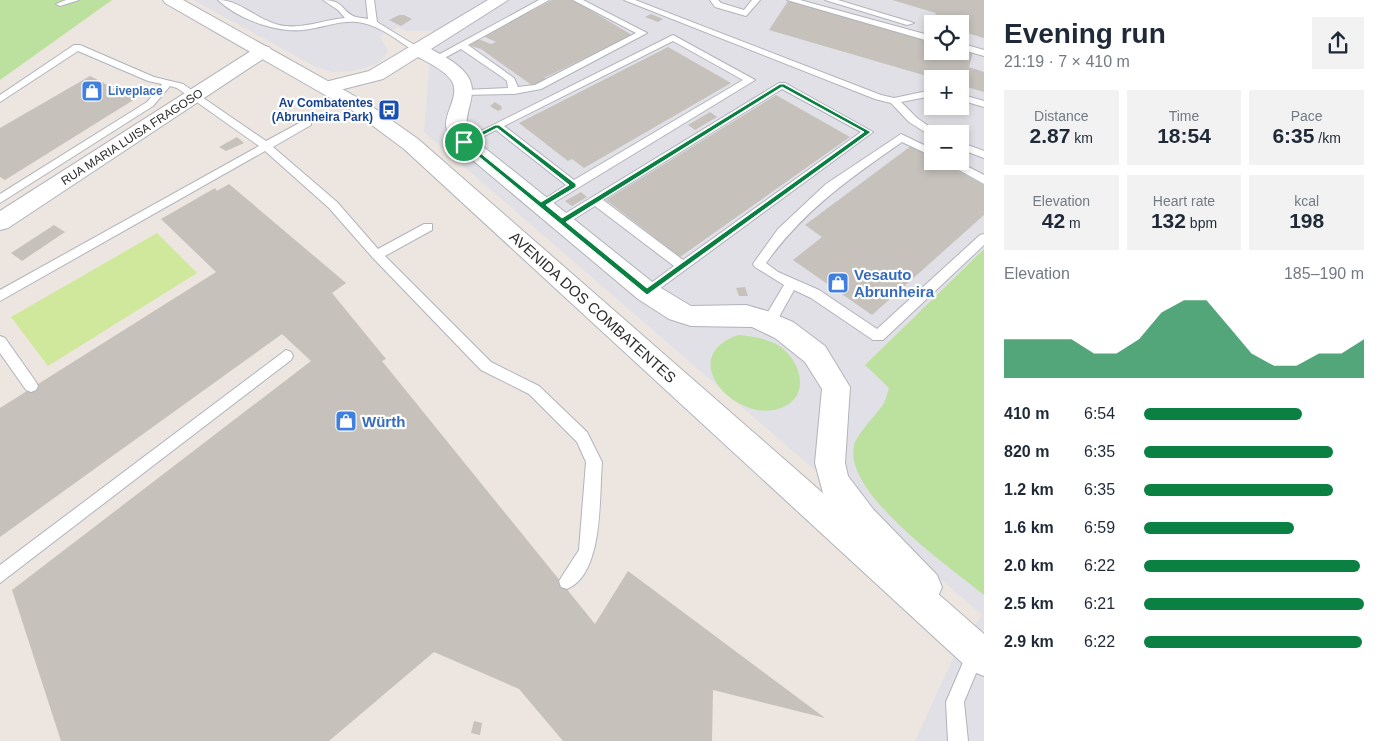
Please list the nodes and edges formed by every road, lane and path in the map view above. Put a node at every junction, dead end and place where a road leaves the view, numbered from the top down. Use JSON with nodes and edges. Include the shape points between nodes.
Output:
{"nodes":[{"id":1,"x":75,"y":0,"type":"edge"},
{"id":2,"x":171,"y":0,"type":"edge"},
{"id":3,"x":222,"y":0,"type":"edge"},
{"id":4,"x":327,"y":0,"type":"edge"},
{"id":5,"x":370,"y":0,"type":"edge"},
{"id":6,"x":500,"y":0,"type":"edge"},
{"id":7,"x":545,"y":0,"type":"edge"},
{"id":8,"x":577,"y":0,"type":"edge"},
{"id":9,"x":628,"y":0,"type":"edge"},
{"id":10,"x":714,"y":0,"type":"edge"},
{"id":11,"x":756,"y":0,"type":"edge"},
{"id":12,"x":790,"y":0,"type":"edge"},
{"id":13,"x":829,"y":0,"type":"edge"},
{"id":14,"x":845,"y":2,"type":"edge"},
{"id":15,"x":60,"y":4,"type":"dead end"},
{"id":16,"x":352,"y":20,"type":"junction"},
{"id":17,"x":373,"y":22,"type":"junction"},
{"id":18,"x":924,"y":27,"type":"edge"},
{"id":19,"x":924,"y":37,"type":"edge"},
{"id":20,"x":969,"y":40,"type":"edge"},
{"id":21,"x":984,"y":44,"type":"edge"},
{"id":22,"x":462,"y":45,"type":"junction"},
{"id":23,"x":969,"y":49,"type":"edge"},
{"id":24,"x":263,"y":52,"type":"junction"},
{"id":25,"x":984,"y":53,"type":"edge"},
{"id":26,"x":426,"y":54,"type":"junction"},
{"id":27,"x":376,"y":75,"type":"junction"},
{"id":28,"x":168,"y":83,"type":"junction"},
{"id":29,"x":328,"y":87,"type":"junction"},
{"id":30,"x":514,"y":91,"type":"junction"},
{"id":31,"x":464,"y":94,"type":"junction"},
{"id":32,"x":924,"y":95,"type":"edge"},
{"id":33,"x":194,"y":96,"type":"junction"},
{"id":34,"x":0,"y":99,"type":"edge"},
{"id":35,"x":969,"y":100,"type":"edge"},
{"id":36,"x":894,"y":101,"type":"junction"},
{"id":37,"x":984,"y":104,"type":"edge"},
{"id":38,"x":360,"y":107,"type":"junction"},
{"id":39,"x":307,"y":123,"type":"dead end"},
{"id":40,"x":497,"y":126,"type":"junction"},
{"id":41,"x":924,"y":127,"type":"edge"},
{"id":42,"x":464,"y":142,"type":"junction"},
{"id":43,"x":266,"y":146,"type":"junction"},
{"id":44,"x":969,"y":148,"type":"edge"},
{"id":45,"x":924,"y":149,"type":"edge"},
{"id":46,"x":984,"y":155,"type":"edge"},
{"id":47,"x":965,"y":170,"type":"edge"},
{"id":48,"x":984,"y":180,"type":"edge"},
{"id":49,"x":573,"y":186,"type":"junction"},
{"id":50,"x":0,"y":199,"type":"edge"},
{"id":51,"x":595,"y":200,"type":"junction"},
{"id":52,"x":541,"y":205,"type":"junction"},
{"id":53,"x":562,"y":221,"type":"junction"},
{"id":54,"x":0,"y":222,"type":"edge"},
{"id":55,"x":428,"y":227,"type":"dead end"},
{"id":56,"x":984,"y":238,"type":"edge"},
{"id":57,"x":377,"y":255,"type":"junction"},
{"id":58,"x":682,"y":266,"type":"junction"},
{"id":59,"x":792,"y":283,"type":"junction"},
{"id":60,"x":647,"y":292,"type":"junction"},
{"id":61,"x":0,"y":296,"type":"edge"},
{"id":62,"x":769,"y":322,"type":"junction"},
{"id":63,"x":0,"y":342,"type":"edge"},
{"id":64,"x":286,"y":356,"type":"dead end"},
{"id":65,"x":31,"y":386,"type":"dead end"},
{"id":66,"x":0,"y":575,"type":"edge"},
{"id":67,"x":567,"y":581,"type":"dead end"},
{"id":68,"x":982,"y":653,"type":"edge"},
{"id":69,"x":958,"y":741,"type":"edge"}],
"edges":[{"from":1,"to":15,"type":"lane"},
{"from":2,"to":24,"type":"street","name":"AVENIDA DOS COMBATENTES"},
{"from":3,"to":16,"type":"lane","via":[[278,27],[305,28]]},
{"from":4,"to":16,"type":"lane","via":[[342,8]]},
{"from":5,"to":17,"type":"lane"},
{"from":6,"to":26,"type":"street"},
{"from":7,"to":22,"type":"lane"},
{"from":8,"to":30,"type":"lane","via":[[643,33],[538,87]]},
{"from":9,"to":36,"type":"lane","via":[[861,92]]},
{"from":10,"to":11,"type":"lane","via":[[718,5],[746,13]]},
{"from":12,"to":19,"type":"lane"},
{"from":13,"to":14,"type":"lane"},
{"from":14,"to":18,"type":"lane"},
{"from":16,"to":17,"type":"lane"},
{"from":17,"to":26,"type":"lane"},
{"from":20,"to":21,"type":"lane"},
{"from":22,"to":26,"type":"lane"},
{"from":22,"to":30,"type":"lane","via":[[511,80]]},
{"from":23,"to":25,"type":"lane"},
{"from":24,"to":29,"type":"street","name":"AVENIDA DOS COMBATENTES"},
{"from":24,"to":33,"type":"street","name":"RUA MARIA LUISA FRAGOSO"},
{"from":26,"to":27,"type":"street"},
{"from":26,"to":31,"type":"street","via":[[458,77],[464,85]]},
{"from":27,"to":29,"type":"street"},
{"from":27,"to":38,"type":"street"},
{"from":28,"to":33,"type":"lane","via":[[180,86]]},
{"from":28,"to":34,"type":"lane","via":[[151,79],[77,47]]},
{"from":28,"to":50,"type":"lane","via":[[150,104]]},
{"from":29,"to":38,"type":"street","name":"AVENIDA DOS COMBATENTES"},
{"from":30,"to":31,"type":"lane"},
{"from":31,"to":42,"type":"street","via":[[455,123]]},
{"from":32,"to":36,"type":"lane"},
{"from":33,"to":43,"type":"lane"},
{"from":33,"to":54,"type":"street","name":"RUA MARIA LUISA FRAGOSO"},
{"from":35,"to":37,"type":"lane"},
{"from":36,"to":41,"type":"lane"},
{"from":38,"to":68,"type":"street","name":"AVENIDA DOS COMBATENTES","via":[[428,160]]},
{"from":39,"to":43,"type":"lane"},
{"from":40,"to":42,"type":"lane"},
{"from":40,"to":49,"type":"lane"},
{"from":40,"to":49,"type":"lane","via":[[674,38],[750,80]]},
{"from":42,"to":52,"type":"street"},
{"from":43,"to":57,"type":"lane","via":[[333,205]]},
{"from":43,"to":61,"type":"lane"},
{"from":44,"to":46,"type":"lane"},
{"from":45,"to":59,"type":"lane","via":[[901,137],[830,187],[782,232],[759,264]]},
{"from":47,"to":48,"type":"lane"},
{"from":49,"to":52,"type":"lane"},
{"from":51,"to":53,"type":"lane"},
{"from":51,"to":58,"type":"lane"},
{"from":51,"to":58,"type":"lane","via":[[782,85],[868,132]]},
{"from":52,"to":53,"type":"street"},
{"from":53,"to":60,"type":"street"},
{"from":55,"to":57,"type":"lane"},
{"from":56,"to":59,"type":"lane","via":[[878,336]]},
{"from":57,"to":67,"type":"lane","via":[[486,366],[534,390],[587,444],[594,462],[587,550]]},
{"from":58,"to":60,"type":"lane"},
{"from":59,"to":62,"type":"lane"},
{"from":60,"to":62,"type":"street","via":[[678,312],[691,316],[746,316]]},
{"from":62,"to":68,"type":"street","via":[[815,354],[836,387],[830,463],[834,483],[862,520]]},
{"from":63,"to":65,"type":"lane"},
{"from":64,"to":66,"type":"lane"},
{"from":68,"to":69,"type":"lane","via":[[955,702]]}]}
